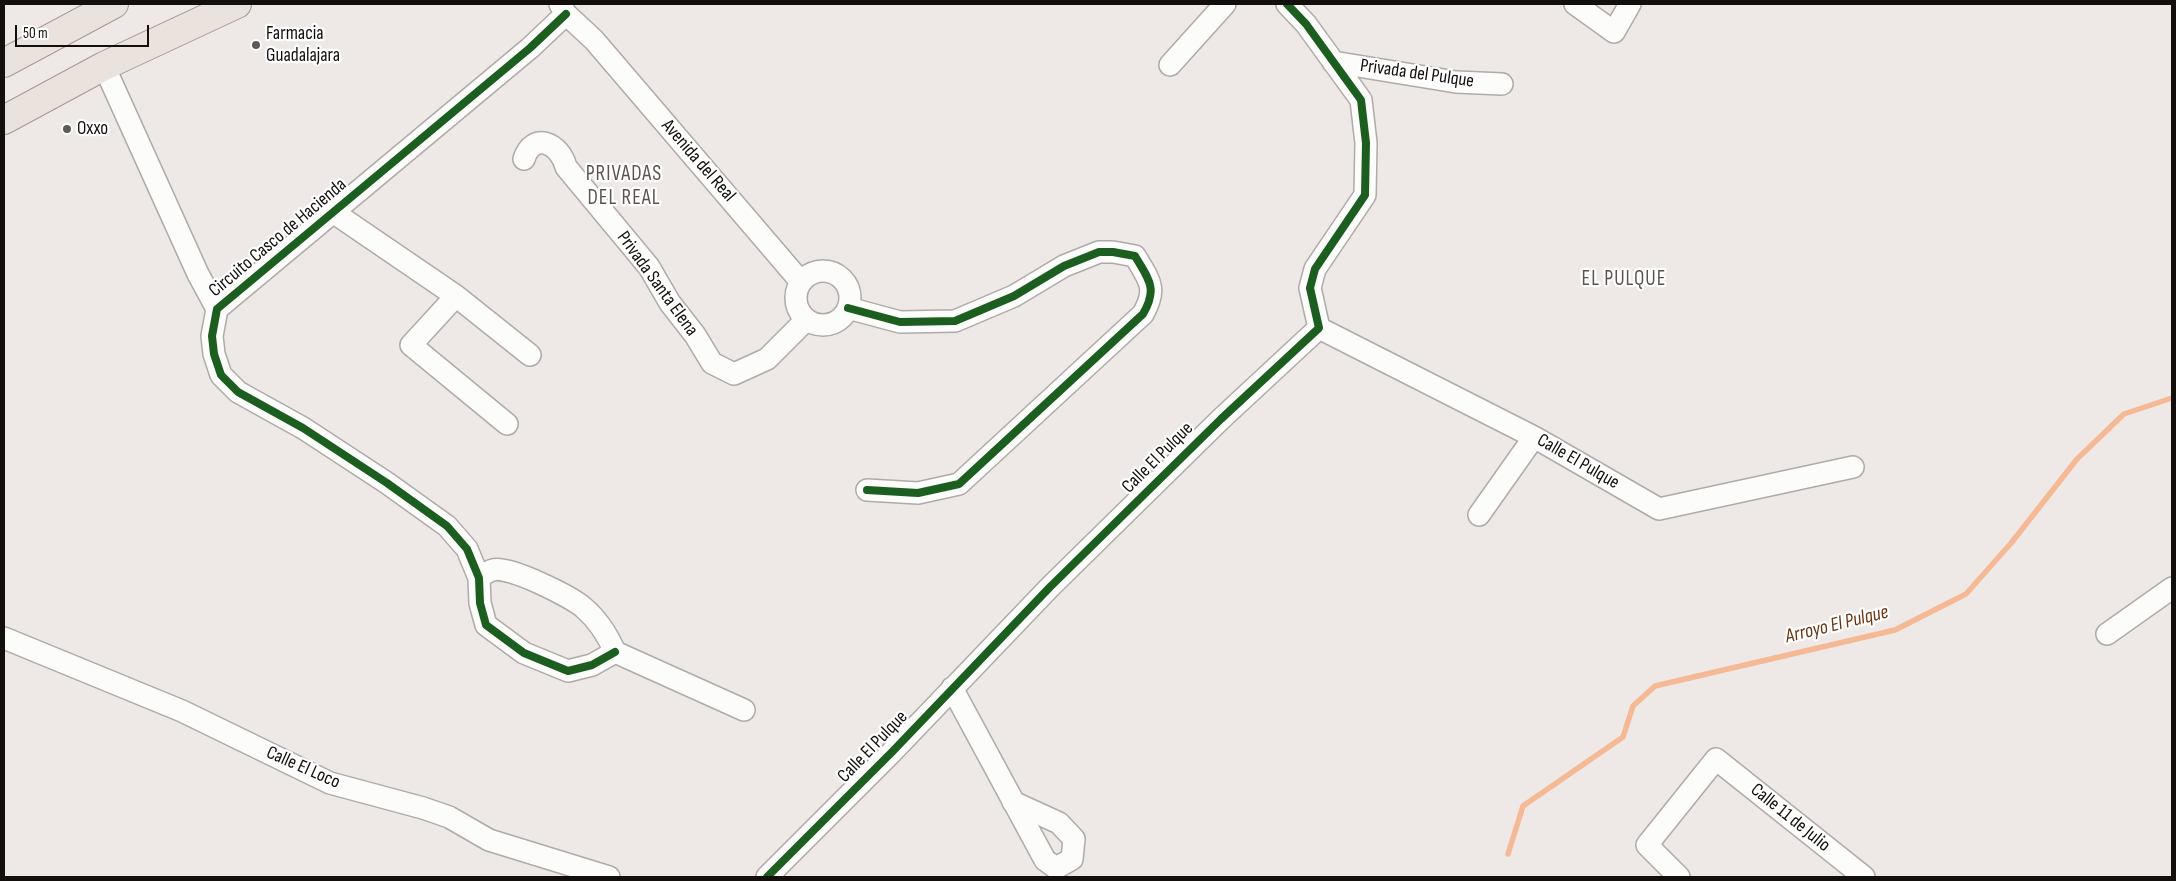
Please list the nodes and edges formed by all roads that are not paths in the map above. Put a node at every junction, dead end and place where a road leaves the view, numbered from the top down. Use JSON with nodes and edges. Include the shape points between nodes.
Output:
{"nodes":[{"id":1,"x":114,"y":4,"type":"edge"},
{"id":2,"x":237,"y":4,"type":"edge"},
{"id":3,"x":1225,"y":4,"type":"edge"},
{"id":4,"x":1287,"y":4,"type":"edge"},
{"id":5,"x":1575,"y":4,"type":"edge"},
{"id":6,"x":1630,"y":4,"type":"edge"},
{"id":7,"x":563,"y":9,"type":"edge"},
{"id":8,"x":1309,"y":14,"type":"edge"},
{"id":9,"x":193,"y":16,"type":"edge"},
{"id":10,"x":1333,"y":62,"type":"junction"},
{"id":11,"x":4,"y":63,"type":"edge"},
{"id":12,"x":1170,"y":65,"type":"dead end"},
{"id":13,"x":104,"y":66,"type":"junction"},
{"id":14,"x":1502,"y":84,"type":"dead end"},
{"id":15,"x":4,"y":120,"type":"edge"},
{"id":16,"x":524,"y":159,"type":"dead end"},
{"id":17,"x":333,"y":212,"type":"junction"},
{"id":18,"x":801,"y":282,"type":"junction"},
{"id":19,"x":456,"y":296,"type":"junction"},
{"id":20,"x":848,"y":308,"type":"junction"},
{"id":21,"x":216,"y":309,"type":"junction"},
{"id":22,"x":806,"y":320,"type":"junction"},
{"id":23,"x":1318,"y":328,"type":"junction"},
{"id":24,"x":530,"y":355,"type":"dead end"},
{"id":25,"x":507,"y":424,"type":"dead end"},
{"id":26,"x":1534,"y":437,"type":"junction"},
{"id":27,"x":1853,"y":467,"type":"dead end"},
{"id":28,"x":867,"y":490,"type":"dead end"},
{"id":29,"x":1479,"y":514,"type":"dead end"},
{"id":30,"x":479,"y":578,"type":"junction"},
{"id":31,"x":2172,"y":588,"type":"edge"},
{"id":32,"x":2107,"y":634,"type":"dead end"},
{"id":33,"x":4,"y":638,"type":"edge"},
{"id":34,"x":615,"y":652,"type":"junction"},
{"id":35,"x":952,"y":688,"type":"junction"},
{"id":36,"x":744,"y":710,"type":"dead end"},
{"id":37,"x":1013,"y":802,"type":"dead end"},
{"id":38,"x":609,"y":877,"type":"edge"},
{"id":39,"x":767,"y":877,"type":"edge"},
{"id":40,"x":1679,"y":877,"type":"edge"},
{"id":41,"x":1864,"y":877,"type":"edge"}],
"edges":[{"from":1,"to":11,"type":"main road"},
{"from":2,"to":9,"type":"main road"},
{"from":3,"to":12,"type":"street"},
{"from":4,"to":8,"type":"street"},
{"from":5,"to":6,"type":"street","via":[[1614,32]]},
{"from":7,"to":17,"type":"street","name":"Circuito Casco de Hacienda","via":[[530,48]]},
{"from":7,"to":18,"type":"street","name":"Avenida del Real","via":[[594,40]]},
{"from":8,"to":10,"type":"street"},
{"from":9,"to":13,"type":"main road"},
{"from":10,"to":14,"type":"street","name":"Privada del Pulque","via":[[1456,82]]},
{"from":10,"to":23,"type":"street","via":[[1361,100],[1366,143],[1365,195],[1315,269],[1310,288]]},
{"from":13,"to":15,"type":"main road"},
{"from":13,"to":21,"type":"street"},
{"from":16,"to":22,"type":"street","name":"Privada Santa Elena","via":[[526,150],[537,143],[558,149],[566,167],[649,267],[712,363],[734,374],[767,359]]},
{"from":17,"to":19,"type":"street"},
{"from":17,"to":21,"type":"street","name":"Circuito Casco de Hacienda"},
{"from":18,"to":20,"type":"street","via":[[813,272],[828,272],[842,279],[849,292]]},
{"from":18,"to":22,"type":"street","via":[[796,295],[798,309]]},
{"from":19,"to":24,"type":"street"},
{"from":19,"to":25,"type":"street","via":[[411,345]]},
{"from":20,"to":22,"type":"street","via":[[842,318],[830,325]]},
{"from":20,"to":28,"type":"street","via":[[900,322],[955,321],[1014,296],[1064,266],[1100,252],[1135,256],[1152,285],[1150,300],[1143,314],[960,484],[918,493]]},
{"from":21,"to":30,"type":"street","name":"Circuito Casco de Hacienda","via":[[212,336],[221,375],[238,392],[304,428],[446,526],[466,549]]},
{"from":23,"to":26,"type":"street","name":"Calle El Pulque"},
{"from":23,"to":35,"type":"street","name":"Calle El Pulque","via":[[1206,433]]},
{"from":26,"to":27,"type":"street","name":"Calle El Pulque","via":[[1658,509]]},
{"from":26,"to":29,"type":"street"},
{"from":30,"to":34,"type":"street","via":[[494,569],[510,570],[542,584],[584,607],[607,634]]},
{"from":30,"to":34,"type":"street","via":[[480,603],[486,625],[524,653],[568,671],[592,665]]},
{"from":31,"to":32,"type":"street"},
{"from":33,"to":38,"type":"street","name":"Calle El Loco","via":[[182,711],[330,783],[423,808],[449,817],[489,840]]},
{"from":34,"to":36,"type":"street"},
{"from":35,"to":37,"type":"street"},
{"from":35,"to":39,"type":"street","name":"Calle El Pulque"},
{"from":40,"to":41,"type":"street","name":"Calle 11 de Julio","via":[[1647,845],[1716,759]]}]}
